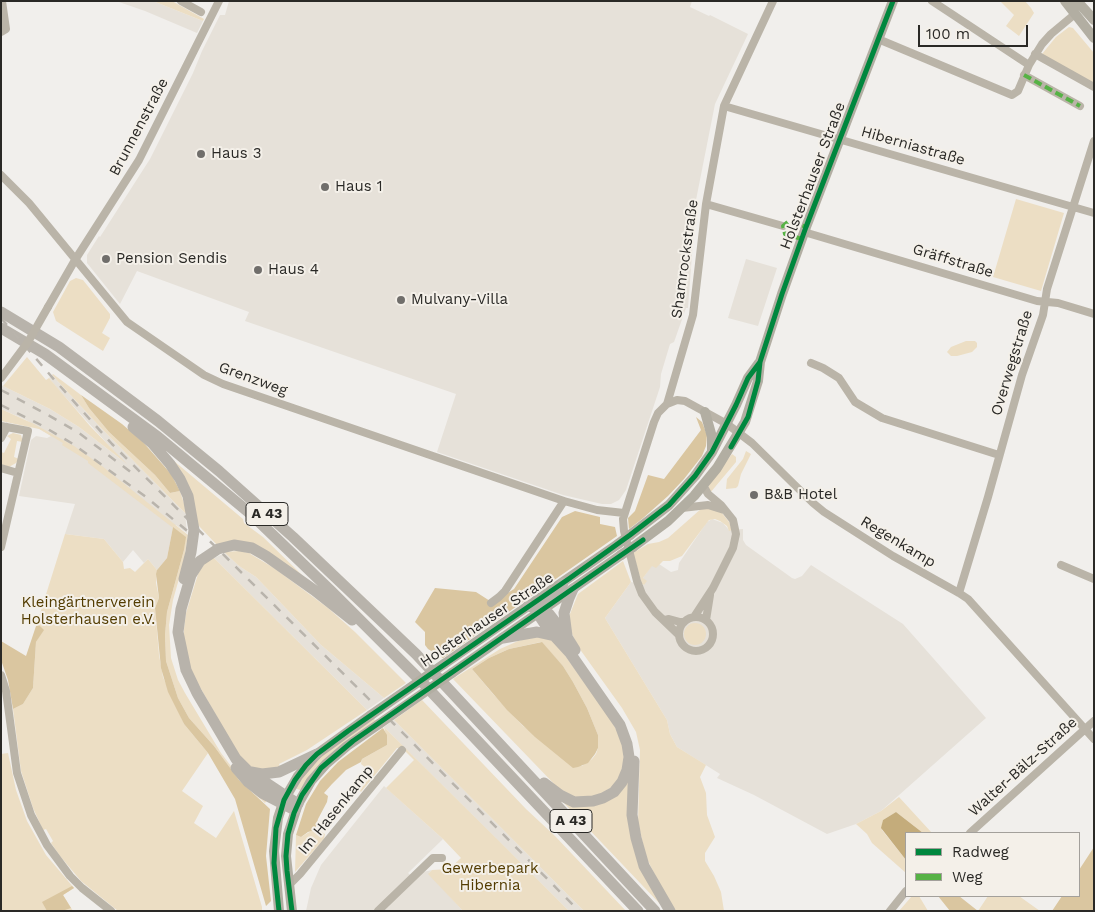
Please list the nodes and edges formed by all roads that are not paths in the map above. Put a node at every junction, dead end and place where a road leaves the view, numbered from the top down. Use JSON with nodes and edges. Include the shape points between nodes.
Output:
{"nodes":[{"id":1,"x":2,"y":1,"type":"edge"},
{"id":2,"x":181,"y":1,"type":"edge"},
{"id":3,"x":219,"y":1,"type":"edge"},
{"id":4,"x":773,"y":1,"type":"edge"},
{"id":5,"x":893,"y":1,"type":"edge"},
{"id":6,"x":932,"y":1,"type":"edge"},
{"id":7,"x":1065,"y":1,"type":"edge"},
{"id":8,"x":1081,"y":6,"type":"edge"},
{"id":9,"x":202,"y":12,"type":"dead end"},
{"id":10,"x":1094,"y":20,"type":"edge"},
{"id":11,"x":1,"y":32,"type":"edge"},
{"id":12,"x":1094,"y":38,"type":"edge"},
{"id":13,"x":878,"y":39,"type":"junction"},
{"id":14,"x":1036,"y":54,"type":"junction"},
{"id":15,"x":1028,"y":65,"type":"junction"},
{"id":16,"x":1024,"y":76,"type":"junction"},
{"id":17,"x":1094,"y":87,"type":"edge"},
{"id":18,"x":724,"y":106,"type":"junction"},
{"id":19,"x":1080,"y":106,"type":"dead end"},
{"id":20,"x":840,"y":140,"type":"junction"},
{"id":21,"x":1094,"y":141,"type":"edge"},
{"id":22,"x":1,"y":176,"type":"edge"},
{"id":23,"x":706,"y":204,"type":"junction"},
{"id":24,"x":1073,"y":207,"type":"junction"},
{"id":25,"x":1094,"y":213,"type":"edge"},
{"id":26,"x":783,"y":226,"type":"dead end"},
{"id":27,"x":804,"y":232,"type":"junction"},
{"id":28,"x":75,"y":260,"type":"junction"},
{"id":29,"x":1045,"y":302,"type":"junction"},
{"id":30,"x":1,"y":312,"type":"edge"},
{"id":31,"x":1094,"y":314,"type":"edge"},
{"id":32,"x":1,"y":328,"type":"edge"},
{"id":33,"x":760,"y":362,"type":"junction"},
{"id":34,"x":811,"y":363,"type":"dead end"},
{"id":35,"x":1,"y":378,"type":"edge"},
{"id":36,"x":100,"y":394,"type":"junction"},
{"id":37,"x":667,"y":404,"type":"junction"},
{"id":38,"x":705,"y":412,"type":"junction"},
{"id":39,"x":727,"y":424,"type":"junction"},
{"id":40,"x":4,"y":427,"type":"edge"},
{"id":41,"x":740,"y":433,"type":"junction"},
{"id":42,"x":1,"y":438,"type":"edge"},
{"id":43,"x":712,"y":452,"type":"junction"},
{"id":44,"x":999,"y":455,"type":"junction"},
{"id":45,"x":1,"y":468,"type":"edge"},
{"id":46,"x":18,"y":473,"type":"junction"},
{"id":47,"x":703,"y":485,"type":"junction"},
{"id":48,"x":564,"y":501,"type":"junction"},
{"id":49,"x":682,"y":508,"type":"junction"},
{"id":50,"x":725,"y":511,"type":"junction"},
{"id":51,"x":624,"y":513,"type":"junction"},
{"id":52,"x":1,"y":547,"type":"edge"},
{"id":53,"x":1061,"y":565,"type":"dead end"},
{"id":54,"x":1094,"y":580,"type":"edge"},
{"id":55,"x":568,"y":586,"type":"junction"},
{"id":56,"x":959,"y":592,"type":"junction"},
{"id":57,"x":711,"y":593,"type":"junction"},
{"id":58,"x":491,"y":603,"type":"dead end"},
{"id":59,"x":537,"y":609,"type":"junction"},
{"id":60,"x":694,"y":617,"type":"junction"},
{"id":61,"x":665,"y":620,"type":"junction"},
{"id":62,"x":706,"y":620,"type":"junction"},
{"id":63,"x":684,"y":622,"type":"junction"},
{"id":64,"x":679,"y":635,"type":"junction"},
{"id":65,"x":555,"y":636,"type":"junction"},
{"id":66,"x":567,"y":637,"type":"junction"},
{"id":67,"x":503,"y":638,"type":"junction"},
{"id":68,"x":387,"y":647,"type":"junction"},
{"id":69,"x":1,"y":674,"type":"edge"},
{"id":70,"x":1094,"y":721,"type":"edge"},
{"id":71,"x":489,"y":730,"type":"junction"},
{"id":72,"x":1085,"y":730,"type":"junction"},
{"id":73,"x":1094,"y":739,"type":"edge"},
{"id":74,"x":402,"y":750,"type":"dead end"},
{"id":75,"x":317,"y":754,"type":"junction"},
{"id":76,"x":247,"y":770,"type":"junction"},
{"id":77,"x":284,"y":801,"type":"junction"},
{"id":78,"x":297,"y":807,"type":"junction"},
{"id":79,"x":971,"y":832,"type":"edge"},
{"id":80,"x":442,"y":858,"type":"dead end"},
{"id":81,"x":289,"y":886,"type":"junction"},
{"id":82,"x":905,"y":892,"type":"edge"},
{"id":83,"x":111,"y":911,"type":"edge"},
{"id":84,"x":279,"y":911,"type":"edge"},
{"id":85,"x":292,"y":911,"type":"edge"},
{"id":86,"x":378,"y":911,"type":"edge"},
{"id":87,"x":638,"y":911,"type":"edge"},
{"id":88,"x":655,"y":911,"type":"edge"},
{"id":89,"x":670,"y":911,"type":"edge"},
{"id":90,"x":890,"y":911,"type":"edge"}],
"edges":[{"from":1,"to":11,"type":"street","via":[[6,29]]},
{"from":2,"to":9,"type":"street"},
{"from":3,"to":28,"type":"street","name":"Brunnenstraße","via":[[139,160]]},
{"from":4,"to":18,"type":"street","name":"Shamrockstraße"},
{"from":5,"to":13,"type":"main road","name":"Holsterhauser Straße"},
{"from":6,"to":15,"type":"street"},
{"from":7,"to":8,"type":"main road"},
{"from":8,"to":10,"type":"main road"},
{"from":8,"to":12,"type":"main road"},
{"from":8,"to":14,"type":"street","via":[[1051,34]]},
{"from":13,"to":16,"type":"street","via":[[1010,94],[1018,91]]},
{"from":13,"to":20,"type":"main road","name":"Holsterhauser Straße"},
{"from":14,"to":15,"type":"street"},
{"from":14,"to":17,"type":"street"},
{"from":15,"to":16,"type":"street"},
{"from":16,"to":19,"type":"street"},
{"from":18,"to":20,"type":"street","name":"Hiberniastraße"},
{"from":18,"to":23,"type":"street","name":"Shamrockstraße"},
{"from":20,"to":24,"type":"street","name":"Hiberniastraße"},
{"from":20,"to":27,"type":"main road","name":"Holsterhauser Straße"},
{"from":21,"to":24,"type":"street","name":"Overwegstraße"},
{"from":22,"to":28,"type":"street","name":"Grenzweg","via":[[29,203]]},
{"from":23,"to":26,"type":"street"},
{"from":23,"to":37,"type":"street","name":"Shamrockstraße","via":[[693,316]]},
{"from":24,"to":25,"type":"street","name":"Hiberniastraße"},
{"from":24,"to":29,"type":"street","name":"Overwegstraße"},
{"from":27,"to":29,"type":"street","name":"Gräffstraße"},
{"from":27,"to":33,"type":"main road","name":"Holsterhauser Straße"},
{"from":28,"to":35,"type":"street","name":"Brunnenstraße","bridge":true,"via":[[28,342]]},
{"from":28,"to":48,"type":"street","name":"Grenzweg","via":[[127,322],[222,384]]},
{"from":29,"to":31,"type":"street","name":"Gräffstraße"},
{"from":29,"to":44,"type":"street","name":"Overwegstraße"},
{"from":30,"to":71,"type":"highway","number":"A 43","via":[[59,347],[219,471],[409,647]]},
{"from":32,"to":36,"type":"highway","number":"A 43","via":[[45,354]]},
{"from":33,"to":39,"type":"main road","name":"Holsterhauser Straße","via":[[748,378]]},
{"from":33,"to":41,"type":"main road","name":"Holsterhauser Straße","via":[[750,410]]},
{"from":34,"to":44,"type":"street","via":[[839,378],[855,402],[882,418]]},
{"from":36,"to":68,"type":"highway","number":"A 43","via":[[252,515]]},
{"from":36,"to":77,"type":"highway","via":[[165,458],[188,496],[194,539],[174,627],[180,671],[238,772],[255,788]]},
{"from":37,"to":38,"type":"street","name":"Regenkamp","via":[[680,400]]},
{"from":37,"to":51,"type":"street","name":"Shamrockstraße","via":[[654,422]]},
{"from":38,"to":39,"type":"street","name":"Regenkamp"},
{"from":38,"to":43,"type":"main road","via":[[712,437]]},
{"from":39,"to":41,"type":"street","name":"Regenkamp"},
{"from":39,"to":43,"type":"main road","name":"Holsterhauser Straße"},
{"from":40,"to":42,"type":"street"},
{"from":40,"to":46,"type":"street","via":[[28,431]]},
{"from":41,"to":47,"type":"main road","name":"Holsterhauser Straße"},
{"from":41,"to":56,"type":"street","name":"Regenkamp","via":[[824,512],[893,556]]},
{"from":43,"to":55,"type":"main road","name":"Holsterhauser Straße","bridge":true,"via":[[675,499]]},
{"from":44,"to":56,"type":"street","name":"Overwegstraße"},
{"from":45,"to":46,"type":"street"},
{"from":46,"to":52,"type":"street"},
{"from":47,"to":49,"type":"main road","name":"Holsterhauser Straße"},
{"from":47,"to":50,"type":"street"},
{"from":48,"to":51,"type":"street"},
{"from":48,"to":58,"type":"street","via":[[505,591]]},
{"from":49,"to":50,"type":"street","via":[[708,505]]},
{"from":49,"to":55,"type":"main road","name":"Holsterhauser Straße","bridge":true,"via":[[633,547]]},
{"from":50,"to":57,"type":"street","via":[[735,524],[736,538]]},
{"from":51,"to":61,"type":"street","via":[[624,531],[637,581],[651,607]]},
{"from":53,"to":54,"type":"street"},
{"from":55,"to":59,"type":"highway"},
{"from":55,"to":66,"type":"highway","via":[[564,613]]},
{"from":56,"to":72,"type":"street","name":"Regenkamp"},
{"from":57,"to":60,"type":"street"},
{"from":57,"to":62,"type":"street"},
{"from":59,"to":65,"type":"highway"},
{"from":59,"to":66,"type":"highway","via":[[553,618]]},
{"from":59,"to":67,"type":"main road","name":"Holsterhauser Straße"},
{"from":59,"to":75,"type":"main road","name":"Holsterhauser Straße","bridge":true,"via":[[444,664]]},
{"from":60,"to":62,"type":"street"},
{"from":60,"to":63,"type":"street"},
{"from":61,"to":63,"type":"street"},
{"from":61,"to":64,"type":"street"},
{"from":62,"to":64,"type":"street","via":[[713,634],[710,644],[702,650],[688,649],[681,643]]},
{"from":63,"to":64,"type":"street"},
{"from":65,"to":67,"type":"highway","via":[[530,632]]},
{"from":65,"to":71,"type":"highway","via":[[620,726],[629,757],[622,782],[603,798],[574,802],[548,788],[502,739]]},
{"from":66,"to":89,"type":"highway","via":[[628,730],[635,750],[632,815],[636,838],[644,866]]},
{"from":67,"to":78,"type":"main road","name":"Holsterhauser Straße","bridge":true,"via":[[347,746],[311,781]]},
{"from":68,"to":76,"type":"highway","via":[[258,551],[234,545],[205,557],[191,575],[181,609],[180,650],[197,694],[236,759]]},
{"from":68,"to":87,"type":"highway","number":"A 43"},
{"from":69,"to":83,"type":"street","via":[[17,773],[31,815],[70,876]]},
{"from":70,"to":72,"type":"street","name":"Walter-Bälz-Straße"},
{"from":71,"to":88,"type":"highway","number":"A 43"},
{"from":72,"to":73,"type":"street","name":"Regenkamp"},
{"from":72,"to":79,"type":"street","name":"Walter-Bälz-Straße"},
{"from":74,"to":81,"type":"street","name":"Im Hasenkamp"},
{"from":75,"to":76,"type":"highway","via":[[279,772],[262,774]]},
{"from":75,"to":77,"type":"main road","name":"Holsterhauser Straße","via":[[298,776]]},
{"from":76,"to":77,"type":"highway"},
{"from":77,"to":78,"type":"highway"},
{"from":77,"to":84,"type":"main road","name":"Holsterhauser Straße","via":[[276,828],[274,851]]},
{"from":78,"to":81,"type":"main road","name":"Holsterhauser Straße","via":[[288,834]]},
{"from":80,"to":86,"type":"street","via":[[433,858]]},
{"from":81,"to":85,"type":"main road","name":"Holsterhauser Straße"},
{"from":82,"to":90,"type":"street"}]}
